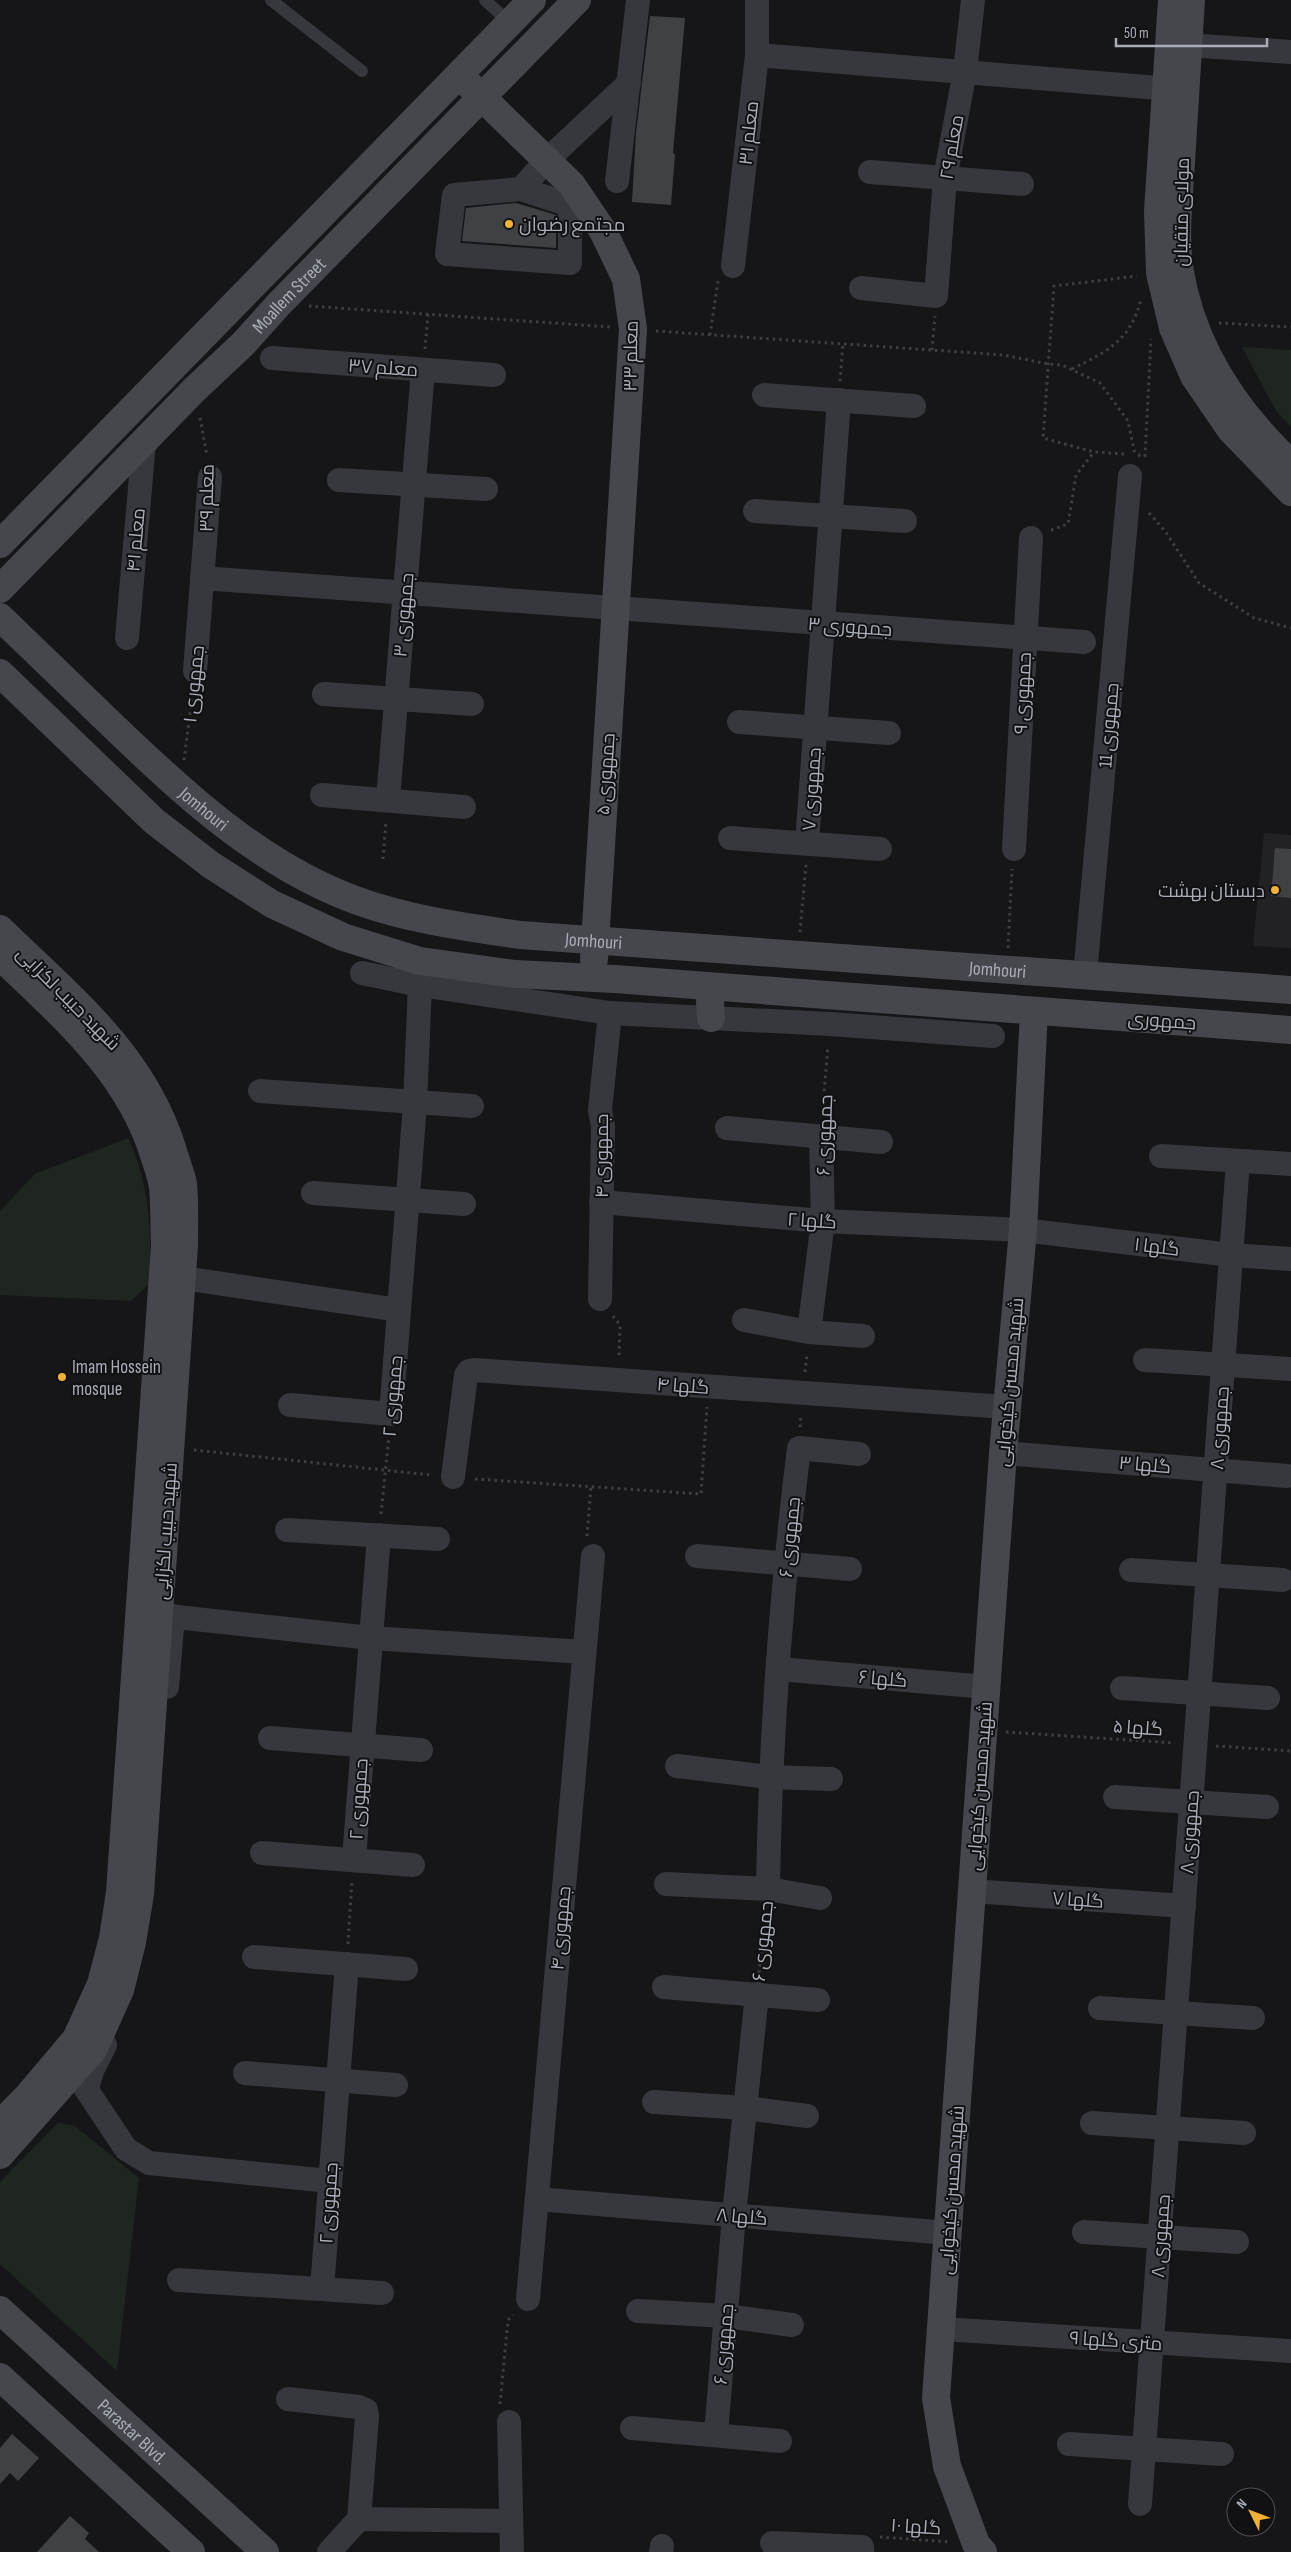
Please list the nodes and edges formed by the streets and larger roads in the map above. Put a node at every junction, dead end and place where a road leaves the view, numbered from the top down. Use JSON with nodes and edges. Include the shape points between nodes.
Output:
{"nodes":[{"id":1,"x":532,"y":0,"type":"edge"},
{"id":2,"x":577,"y":0,"type":"edge"},
{"id":3,"x":638,"y":0,"type":"edge"},
{"id":4,"x":757,"y":0,"type":"edge"},
{"id":5,"x":973,"y":0,"type":"edge"},
{"id":6,"x":1172,"y":0,"type":"edge"},
{"id":7,"x":1191,"y":0,"type":"edge"},
{"id":8,"x":1179,"y":44,"type":"junction"},
{"id":9,"x":1291,"y":52,"type":"edge"},
{"id":10,"x":756,"y":55,"type":"junction"},
{"id":11,"x":965,"y":71,"type":"junction"},
{"id":12,"x":459,"y":75,"type":"junction"},
{"id":13,"x":628,"y":82,"type":"junction"},
{"id":14,"x":1176,"y":90,"type":"junction"},
{"id":15,"x":482,"y":97,"type":"junction"},
{"id":16,"x":547,"y":160,"type":"junction"},
{"id":17,"x":870,"y":172,"type":"dead end"},
{"id":18,"x":945,"y":178,"type":"junction"},
{"id":19,"x":617,"y":181,"type":"dead end"},
{"id":20,"x":1022,"y":184,"type":"dead end"},
{"id":21,"x":521,"y":189,"type":"junction"},
{"id":22,"x":733,"y":266,"type":"road end"},
{"id":23,"x":861,"y":288,"type":"dead end"},
{"id":24,"x":272,"y":358,"type":"dead end"},
{"id":25,"x":423,"y":370,"type":"junction"},
{"id":26,"x":494,"y":375,"type":"dead end"},
{"id":27,"x":764,"y":395,"type":"dead end"},
{"id":28,"x":839,"y":400,"type":"junction"},
{"id":29,"x":914,"y":406,"type":"dead end"},
{"id":30,"x":144,"y":442,"type":"junction"},
{"id":31,"x":1291,"y":464,"type":"edge"},
{"id":32,"x":1131,"y":474,"type":"road end"},
{"id":33,"x":210,"y":477,"type":"road end"},
{"id":34,"x":338,"y":480,"type":"dead end"},
{"id":35,"x":414,"y":485,"type":"junction"},
{"id":36,"x":486,"y":489,"type":"dead end"},
{"id":37,"x":1291,"y":492,"type":"edge"},
{"id":38,"x":755,"y":511,"type":"dead end"},
{"id":39,"x":830,"y":516,"type":"junction"},
{"id":40,"x":905,"y":521,"type":"dead end"},
{"id":41,"x":1031,"y":538,"type":"road end"},
{"id":42,"x":0,"y":544,"type":"edge"},
{"id":43,"x":202,"y":578,"type":"junction"},
{"id":44,"x":0,"y":589,"type":"edge"},
{"id":45,"x":405,"y":593,"type":"junction"},
{"id":46,"x":616,"y":608,"type":"junction"},
{"id":47,"x":0,"y":617,"type":"edge"},
{"id":48,"x":823,"y":624,"type":"junction"},
{"id":49,"x":126,"y":638,"type":"dead end"},
{"id":50,"x":1025,"y":639,"type":"junction"},
{"id":51,"x":1084,"y":642,"type":"dead end"},
{"id":52,"x":195,"y":671,"type":"road end"},
{"id":53,"x":0,"y":673,"type":"edge"},
{"id":54,"x":324,"y":694,"type":"dead end"},
{"id":55,"x":396,"y":699,"type":"junction"},
{"id":56,"x":472,"y":704,"type":"dead end"},
{"id":57,"x":739,"y":722,"type":"dead end"},
{"id":58,"x":816,"y":728,"type":"junction"},
{"id":59,"x":889,"y":733,"type":"dead end"},
{"id":60,"x":322,"y":795,"type":"dead end"},
{"id":61,"x":388,"y":800,"type":"junction"},
{"id":62,"x":464,"y":807,"type":"dead end"},
{"id":63,"x":730,"y":838,"type":"dead end"},
{"id":64,"x":808,"y":843,"type":"junction"},
{"id":65,"x":880,"y":848,"type":"dead end"},
{"id":66,"x":1014,"y":849,"type":"road end"},
{"id":67,"x":0,"y":929,"type":"edge"},
{"id":68,"x":594,"y":940,"type":"junction"},
{"id":69,"x":0,"y":956,"type":"edge"},
{"id":70,"x":362,"y":973,"type":"dead end"},
{"id":71,"x":1085,"y":975,"type":"junction"},
{"id":72,"x":593,"y":980,"type":"junction"},
{"id":73,"x":420,"y":985,"type":"junction"},
{"id":74,"x":709,"y":987,"type":"junction"},
{"id":75,"x":1291,"y":990,"type":"edge"},
{"id":76,"x":1034,"y":1011,"type":"junction"},
{"id":77,"x":610,"y":1013,"type":"junction"},
{"id":78,"x":710,"y":1018,"type":"junction"},
{"id":79,"x":1291,"y":1030,"type":"edge"},
{"id":80,"x":993,"y":1036,"type":"dead end"},
{"id":81,"x":260,"y":1091,"type":"dead end"},
{"id":82,"x":415,"y":1104,"type":"junction"},
{"id":83,"x":472,"y":1106,"type":"dead end"},
{"id":84,"x":728,"y":1128,"type":"dead end"},
{"id":85,"x":821,"y":1137,"type":"junction"},
{"id":86,"x":881,"y":1142,"type":"dead end"},
{"id":87,"x":1161,"y":1156,"type":"dead end"},
{"id":88,"x":1238,"y":1161,"type":"junction"},
{"id":89,"x":1291,"y":1164,"type":"edge"},
{"id":90,"x":313,"y":1193,"type":"dead end"},
{"id":91,"x":407,"y":1201,"type":"junction"},
{"id":92,"x":601,"y":1202,"type":"junction"},
{"id":93,"x":464,"y":1204,"type":"dead end"},
{"id":94,"x":823,"y":1221,"type":"junction"},
{"id":95,"x":1023,"y":1230,"type":"junction"},
{"id":96,"x":1231,"y":1255,"type":"junction"},
{"id":97,"x":1291,"y":1259,"type":"edge"},
{"id":98,"x":182,"y":1278,"type":"junction"},
{"id":99,"x":600,"y":1299,"type":"road end"},
{"id":100,"x":399,"y":1310,"type":"junction"},
{"id":101,"x":170,"y":1312,"type":"junction"},
{"id":102,"x":744,"y":1320,"type":"dead end"},
{"id":103,"x":809,"y":1332,"type":"junction"},
{"id":104,"x":863,"y":1336,"type":"dead end"},
{"id":105,"x":1145,"y":1360,"type":"dead end"},
{"id":106,"x":1223,"y":1365,"type":"junction"},
{"id":107,"x":1291,"y":1369,"type":"edge"},
{"id":108,"x":290,"y":1404,"type":"dead end"},
{"id":109,"x":1006,"y":1407,"type":"junction"},
{"id":110,"x":1003,"y":1452,"type":"junction"},
{"id":111,"x":859,"y":1454,"type":"dead end"},
{"id":112,"x":1216,"y":1470,"type":"junction"},
{"id":113,"x":1287,"y":1476,"type":"dead end"},
{"id":114,"x":452,"y":1477,"type":"dead end"},
{"id":115,"x":287,"y":1530,"type":"dead end"},
{"id":116,"x":378,"y":1535,"type":"junction"},
{"id":117,"x":438,"y":1539,"type":"dead end"},
{"id":118,"x":593,"y":1556,"type":"road end"},
{"id":119,"x":696,"y":1556,"type":"dead end"},
{"id":120,"x":784,"y":1565,"type":"junction"},
{"id":121,"x":850,"y":1569,"type":"dead end"},
{"id":122,"x":1131,"y":1570,"type":"dead end"},
{"id":123,"x":1208,"y":1575,"type":"junction"},
{"id":124,"x":1283,"y":1580,"type":"dead end"},
{"id":125,"x":157,"y":1615,"type":"junction"},
{"id":126,"x":371,"y":1638,"type":"junction"},
{"id":127,"x":584,"y":1652,"type":"junction"},
{"id":128,"x":779,"y":1669,"type":"junction"},
{"id":129,"x":986,"y":1688,"type":"junction"},
{"id":130,"x":1122,"y":1688,"type":"dead end"},
{"id":131,"x":1199,"y":1693,"type":"junction"},
{"id":132,"x":1268,"y":1698,"type":"dead end"},
{"id":133,"x":270,"y":1738,"type":"dead end"},
{"id":134,"x":363,"y":1744,"type":"junction"},
{"id":135,"x":421,"y":1750,"type":"dead end"},
{"id":136,"x":677,"y":1766,"type":"dead end"},
{"id":137,"x":769,"y":1777,"type":"junction"},
{"id":138,"x":831,"y":1779,"type":"dead end"},
{"id":139,"x":1115,"y":1798,"type":"dead end"},
{"id":140,"x":1191,"y":1802,"type":"junction"},
{"id":141,"x":1267,"y":1807,"type":"dead end"},
{"id":142,"x":262,"y":1853,"type":"dead end"},
{"id":143,"x":354,"y":1859,"type":"junction"},
{"id":144,"x":413,"y":1865,"type":"dead end"},
{"id":145,"x":666,"y":1884,"type":"dead end"},
{"id":146,"x":768,"y":1889,"type":"junction"},
{"id":147,"x":972,"y":1891,"type":"junction"},
{"id":148,"x":820,"y":1898,"type":"dead end"},
{"id":149,"x":1184,"y":1906,"type":"junction"},
{"id":150,"x":254,"y":1957,"type":"dead end"},
{"id":151,"x":346,"y":1964,"type":"junction"},
{"id":152,"x":406,"y":1969,"type":"dead end"},
{"id":153,"x":664,"y":1987,"type":"dead end"},
{"id":154,"x":757,"y":1994,"type":"junction"},
{"id":155,"x":818,"y":2000,"type":"dead end"},
{"id":156,"x":1100,"y":2008,"type":"dead end"},
{"id":157,"x":1176,"y":2012,"type":"junction"},
{"id":158,"x":1253,"y":2018,"type":"dead end"},
{"id":159,"x":244,"y":2072,"type":"dead end"},
{"id":160,"x":74,"y":2073,"type":"junction"},
{"id":161,"x":338,"y":2080,"type":"junction"},
{"id":162,"x":396,"y":2085,"type":"dead end"},
{"id":163,"x":654,"y":2102,"type":"dead end"},
{"id":164,"x":745,"y":2108,"type":"junction"},
{"id":165,"x":807,"y":2116,"type":"dead end"},
{"id":166,"x":1092,"y":2123,"type":"dead end"},
{"id":167,"x":0,"y":2124,"type":"edge"},
{"id":168,"x":1168,"y":2128,"type":"junction"},
{"id":169,"x":1244,"y":2133,"type":"dead end"},
{"id":170,"x":0,"y":2155,"type":"edge"},
{"id":171,"x":330,"y":2181,"type":"junction"},
{"id":172,"x":537,"y":2199,"type":"junction"},
{"id":173,"x":734,"y":2215,"type":"junction"},
{"id":174,"x":948,"y":2232,"type":"junction"},
{"id":175,"x":1084,"y":2232,"type":"dead end"},
{"id":176,"x":1160,"y":2238,"type":"junction"},
{"id":177,"x":1237,"y":2242,"type":"dead end"},
{"id":178,"x":179,"y":2280,"type":"dead end"},
{"id":179,"x":322,"y":2289,"type":"junction"},
{"id":180,"x":382,"y":2293,"type":"dead end"},
{"id":181,"x":528,"y":2299,"type":"road end"},
{"id":182,"x":0,"y":2310,"type":"edge"},
{"id":183,"x":638,"y":2311,"type":"dead end"},
{"id":184,"x":726,"y":2316,"type":"junction"},
{"id":185,"x":792,"y":2324,"type":"dead end"},
{"id":186,"x":941,"y":2329,"type":"junction"},
{"id":187,"x":1152,"y":2342,"type":"junction"},
{"id":188,"x":1291,"y":2351,"type":"edge"},
{"id":189,"x":0,"y":2377,"type":"edge"},
{"id":190,"x":288,"y":2399,"type":"dead end"},
{"id":191,"x":509,"y":2422,"type":"road end"},
{"id":192,"x":632,"y":2428,"type":"dead end"},
{"id":193,"x":716,"y":2434,"type":"junction"},
{"id":194,"x":780,"y":2440,"type":"dead end"},
{"id":195,"x":1069,"y":2444,"type":"dead end"},
{"id":196,"x":1144,"y":2449,"type":"junction"},
{"id":197,"x":1222,"y":2454,"type":"dead end"},
{"id":198,"x":1140,"y":2504,"type":"dead end"},
{"id":199,"x":359,"y":2519,"type":"junction"},
{"id":200,"x":511,"y":2521,"type":"junction"},
{"id":201,"x":772,"y":2543,"type":"dead end"},
{"id":202,"x":980,"y":2548,"type":"edge"},
{"id":203,"x":862,"y":2550,"type":"edge"},
{"id":204,"x":191,"y":2552,"type":"edge"},
{"id":205,"x":265,"y":2552,"type":"edge"},
{"id":206,"x":329,"y":2552,"type":"edge"},
{"id":207,"x":512,"y":2552,"type":"edge"}],
"edges":[{"from":1,"to":12,"type":"street","name":"Moallem Street"},
{"from":2,"to":15,"type":"street","name":"Moallem Street"},
{"from":3,"to":13,"type":"street"},
{"from":4,"to":10,"type":"street","name":"معلم ۳۱"},
{"from":5,"to":11,"type":"street","name":"معلم ۲۹"},
{"from":6,"to":8,"type":"street"},
{"from":7,"to":8,"type":"street"},
{"from":8,"to":9,"type":"street"},
{"from":8,"to":14,"type":"street"},
{"from":10,"to":11,"type":"street"},
{"from":10,"to":22,"type":"street","name":"معلم ۳۱"},
{"from":11,"to":14,"type":"street"},
{"from":11,"to":18,"type":"street","name":"معلم ۲۹"},
{"from":12,"to":15,"type":"street","name":"معلم ۳۳"},
{"from":12,"to":42,"type":"street","name":"Moallem Street"},
{"from":13,"to":16,"type":"street"},
{"from":13,"to":19,"type":"street"},
{"from":14,"to":31,"type":"street","name":"مولای متقیان","via":[[1179,271],[1192,322],[1211,366],[1246,418]]},
{"from":14,"to":37,"type":"street","name":"مولای متقیان","via":[[1158,211],[1153,274],[1194,376],[1231,430]]},
{"from":15,"to":16,"type":"street","name":"معلم ۳۳"},
{"from":15,"to":30,"type":"street","name":"Moallem Street"},
{"from":16,"to":21,"type":"street"},
{"from":16,"to":46,"type":"street","name":"معلم ۳۳","via":[[572,185],[603,231],[626,278],[632,321]]},
{"from":17,"to":18,"type":"street"},
{"from":18,"to":20,"type":"street"},
{"from":18,"to":23,"type":"street","name":"معلم ۲۹","via":[[936,296]]},
{"from":21,"to":21,"type":"street","via":[[454,195],[447,254],[570,263],[570,205]]},
{"from":24,"to":25,"type":"street","name":"معلم ۳۷"},
{"from":25,"to":26,"type":"street","name":"معلم ۳۷"},
{"from":25,"to":35,"type":"street","name":"جمهوری ۳"},
{"from":27,"to":28,"type":"street"},
{"from":28,"to":29,"type":"street"},
{"from":28,"to":39,"type":"street","name":"جمهوری ۷"},
{"from":30,"to":44,"type":"street","name":"Moallem Street"},
{"from":30,"to":49,"type":"street","name":"معلم ۴۱"},
{"from":32,"to":71,"type":"street","name":"جمهوری 11"},
{"from":33,"to":43,"type":"street","name":"معلم ۳۹"},
{"from":34,"to":35,"type":"street"},
{"from":35,"to":36,"type":"street"},
{"from":35,"to":45,"type":"street","name":"جمهوری ۳"},
{"from":38,"to":39,"type":"street"},
{"from":39,"to":40,"type":"street"},
{"from":39,"to":48,"type":"street","name":"جمهوری ۷"},
{"from":41,"to":50,"type":"street","name":"جمهوری ۹"},
{"from":43,"to":45,"type":"street","name":"جمهوری ۳"},
{"from":43,"to":52,"type":"street","name":"جمهوری ۱"},
{"from":45,"to":46,"type":"street","name":"جمهوری ۳"},
{"from":45,"to":55,"type":"street","name":"جمهوری ۳"},
{"from":46,"to":48,"type":"street","name":"جمهوری ۳"},
{"from":46,"to":68,"type":"street","name":"جمهوری ۵"},
{"from":47,"to":68,"type":"street","name":"Jomhouri","via":[[180,790],[291,870],[357,900],[422,920],[520,935]]},
{"from":48,"to":50,"type":"street","name":"جمهوری ۳"},
{"from":48,"to":58,"type":"street","name":"جمهوری ۷"},
{"from":50,"to":51,"type":"street","name":"جمهوری ۳"},
{"from":50,"to":66,"type":"street","name":"جمهوری ۹"},
{"from":53,"to":72,"type":"street","name":"Jomhouri","via":[[154,820],[211,865],[272,904],[343,937],[420,961],[515,974]]},
{"from":54,"to":55,"type":"street"},
{"from":55,"to":56,"type":"street"},
{"from":55,"to":61,"type":"street","name":"جمهوری ۳"},
{"from":57,"to":58,"type":"street"},
{"from":58,"to":59,"type":"street"},
{"from":58,"to":64,"type":"street","name":"جمهوری ۷"},
{"from":60,"to":61,"type":"street"},
{"from":61,"to":62,"type":"street"},
{"from":63,"to":64,"type":"street"},
{"from":64,"to":65,"type":"street"},
{"from":67,"to":98,"type":"street","name":"شهید حبیب لکزایی","via":[[97,1023],[126,1057],[151,1096],[168,1136],[182,1183]]},
{"from":68,"to":71,"type":"street","name":"Jomhouri"},
{"from":68,"to":72,"type":"street","name":"جمهوری ۵"},
{"from":69,"to":101,"type":"street","name":"شهید حبیب لکزایی","via":[[83,1036],[134,1105],[163,1186]]},
{"from":70,"to":73,"type":"street"},
{"from":71,"to":75,"type":"street","name":"Jomhouri"},
{"from":72,"to":74,"type":"street","name":"Jomhouri"},
{"from":73,"to":77,"type":"street"},
{"from":73,"to":82,"type":"street","name":"جمهوری ۲"},
{"from":74,"to":76,"type":"street","name":"Jomhouri"},
{"from":74,"to":78,"type":"street"},
{"from":76,"to":79,"type":"street","name":"جمهوری"},
{"from":76,"to":95,"type":"street","name":"شهید محسن کیخوایی"},
{"from":77,"to":78,"type":"street"},
{"from":77,"to":92,"type":"street","name":"جمهوری ۴","via":[[600,1110],[603,1126]]},
{"from":78,"to":80,"type":"street"},
{"from":81,"to":82,"type":"street"},
{"from":82,"to":83,"type":"street"},
{"from":82,"to":91,"type":"street","name":"جمهوری ۲"},
{"from":84,"to":85,"type":"street"},
{"from":85,"to":86,"type":"street"},
{"from":85,"to":94,"type":"street","name":"جمهوری ۶"},
{"from":87,"to":88,"type":"street"},
{"from":88,"to":89,"type":"street"},
{"from":88,"to":96,"type":"street","name":"جمهوری ۸"},
{"from":90,"to":91,"type":"street"},
{"from":91,"to":93,"type":"street"},
{"from":91,"to":100,"type":"street","name":"جمهوری ۲"},
{"from":92,"to":94,"type":"street","name":"گلها ۲"},
{"from":92,"to":99,"type":"street","name":"جمهوری ۴"},
{"from":94,"to":95,"type":"street","name":"گلها ۲"},
{"from":94,"to":103,"type":"street","name":"جمهوری ۶"},
{"from":95,"to":96,"type":"street","name":"گلها ۱"},
{"from":95,"to":109,"type":"street","name":"شهید محسن کیخوایی"},
{"from":96,"to":97,"type":"street","name":"گلها ۱"},
{"from":96,"to":106,"type":"street","name":"جمهوری ۸"},
{"from":98,"to":100,"type":"street"},
{"from":98,"to":101,"type":"street","name":"شهید حبیب لکزایی"},
{"from":100,"to":108,"type":"street","name":"جمهوری ۲","via":[[391,1414]]},
{"from":101,"to":125,"type":"street","name":"شهید حبیب لکزایی"},
{"from":102,"to":103,"type":"street"},
{"from":103,"to":104,"type":"street"},
{"from":105,"to":106,"type":"street"},
{"from":106,"to":107,"type":"street"},
{"from":106,"to":112,"type":"street","name":"جمهوری ۸"},
{"from":109,"to":110,"type":"street","name":"شهید محسن کیخوایی"},
{"from":109,"to":114,"type":"street","name":"گلها ۴","via":[[469,1371]]},
{"from":110,"to":112,"type":"street","name":"گلها ۳"},
{"from":110,"to":129,"type":"street","name":"شهید محسن کیخوایی"},
{"from":111,"to":120,"type":"street","name":"جمهوری ۶","via":[[799,1448]]},
{"from":112,"to":113,"type":"street","name":"گلها ۳"},
{"from":112,"to":123,"type":"street","name":"جمهوری ۸"},
{"from":115,"to":116,"type":"street"},
{"from":116,"to":117,"type":"street"},
{"from":116,"to":126,"type":"street","name":"جمهوری ۲"},
{"from":118,"to":127,"type":"street","name":"جمهوری ۴"},
{"from":119,"to":120,"type":"street"},
{"from":120,"to":121,"type":"street"},
{"from":120,"to":128,"type":"street","name":"جمهوری ۶"},
{"from":122,"to":123,"type":"street"},
{"from":123,"to":124,"type":"street"},
{"from":123,"to":131,"type":"street","name":"جمهوری ۸"},
{"from":125,"to":126,"type":"street"},
{"from":125,"to":160,"type":"street","name":"شهید حبیب لکزایی","via":[[140,1894],[132,1942],[120,1990],[93,2050]]},
{"from":126,"to":127,"type":"street"},
{"from":126,"to":134,"type":"street","name":"جمهوری ۲"},
{"from":127,"to":172,"type":"street","name":"جمهوری ۴"},
{"from":128,"to":129,"type":"street","name":"گلها ۶"},
{"from":128,"to":137,"type":"street","name":"جمهوری ۶"},
{"from":129,"to":147,"type":"street","name":"شهید محسن کیخوایی"},
{"from":130,"to":131,"type":"street"},
{"from":131,"to":132,"type":"street"},
{"from":131,"to":140,"type":"street","name":"جمهوری ۸"},
{"from":133,"to":134,"type":"street"},
{"from":134,"to":135,"type":"street"},
{"from":134,"to":143,"type":"street","name":"جمهوری ۲"},
{"from":136,"to":137,"type":"street"},
{"from":137,"to":138,"type":"street"},
{"from":137,"to":146,"type":"street","name":"جمهوری ۶"},
{"from":139,"to":140,"type":"street"},
{"from":140,"to":141,"type":"street"},
{"from":140,"to":149,"type":"street","name":"جمهوری ۸"},
{"from":142,"to":143,"type":"street"},
{"from":143,"to":144,"type":"street"},
{"from":145,"to":146,"type":"street"},
{"from":146,"to":148,"type":"street"},
{"from":147,"to":149,"type":"street","name":"گلها ۷"},
{"from":147,"to":174,"type":"street","name":"شهید محسن کیخوایی"},
{"from":149,"to":157,"type":"street","name":"جمهوری ۸"},
{"from":150,"to":151,"type":"street"},
{"from":151,"to":152,"type":"street"},
{"from":151,"to":161,"type":"street","name":"جمهوری ۲"},
{"from":153,"to":154,"type":"street"},
{"from":154,"to":155,"type":"street"},
{"from":154,"to":164,"type":"street","name":"جمهوری ۶"},
{"from":156,"to":157,"type":"street"},
{"from":157,"to":158,"type":"street"},
{"from":157,"to":168,"type":"street","name":"جمهوری ۸"},
{"from":159,"to":161,"type":"street"},
{"from":160,"to":167,"type":"street","name":"شهید حبیب لکزایی"},
{"from":160,"to":170,"type":"street","name":"شهید حبیب لکزایی"},
{"from":160,"to":171,"type":"street","via":[[126,2149],[149,2163]]},
{"from":161,"to":162,"type":"street"},
{"from":161,"to":171,"type":"street","name":"جمهوری ۲"},
{"from":163,"to":164,"type":"street"},
{"from":164,"to":165,"type":"street"},
{"from":164,"to":173,"type":"street","name":"جمهوری ۶"},
{"from":166,"to":168,"type":"street"},
{"from":168,"to":169,"type":"street"},
{"from":168,"to":176,"type":"street","name":"جمهوری ۸"},
{"from":171,"to":179,"type":"street","name":"جمهوری ۲"},
{"from":172,"to":173,"type":"street","name":"گلها ۸"},
{"from":172,"to":181,"type":"street","name":"جمهوری ۴"},
{"from":173,"to":174,"type":"street","name":"گلها ۸"},
{"from":173,"to":184,"type":"street","name":"جمهوری ۶"},
{"from":174,"to":186,"type":"street","name":"شهید محسن کیخوایی"},
{"from":175,"to":176,"type":"street"},
{"from":176,"to":177,"type":"street"},
{"from":176,"to":187,"type":"street","name":"جمهوری ۸"},
{"from":178,"to":179,"type":"street"},
{"from":179,"to":180,"type":"street"},
{"from":182,"to":205,"type":"street","name":"Parastar Blvd."},
{"from":183,"to":184,"type":"street"},
{"from":184,"to":185,"type":"street"},
{"from":184,"to":193,"type":"street","name":"جمهوری ۶"},
{"from":186,"to":187,"type":"street","name":"۹ متری گلها"},
{"from":186,"to":202,"type":"street","name":"شهید محسن کیخوایی","via":[[936,2398],[946,2466]]},
{"from":187,"to":188,"type":"street","name":"۹ متری گلها"},
{"from":187,"to":196,"type":"street","name":"جمهوری ۸"},
{"from":189,"to":204,"type":"street"},
{"from":190,"to":199,"type":"street","via":[[366,2410]]},
{"from":191,"to":200,"type":"street"},
{"from":192,"to":193,"type":"street"},
{"from":193,"to":194,"type":"street"},
{"from":195,"to":196,"type":"street"},
{"from":196,"to":197,"type":"street"},
{"from":196,"to":198,"type":"street","name":"جمهوری ۸"},
{"from":199,"to":200,"type":"street"},
{"from":199,"to":206,"type":"street"},
{"from":200,"to":207,"type":"street"},
{"from":201,"to":203,"type":"street"}]}
